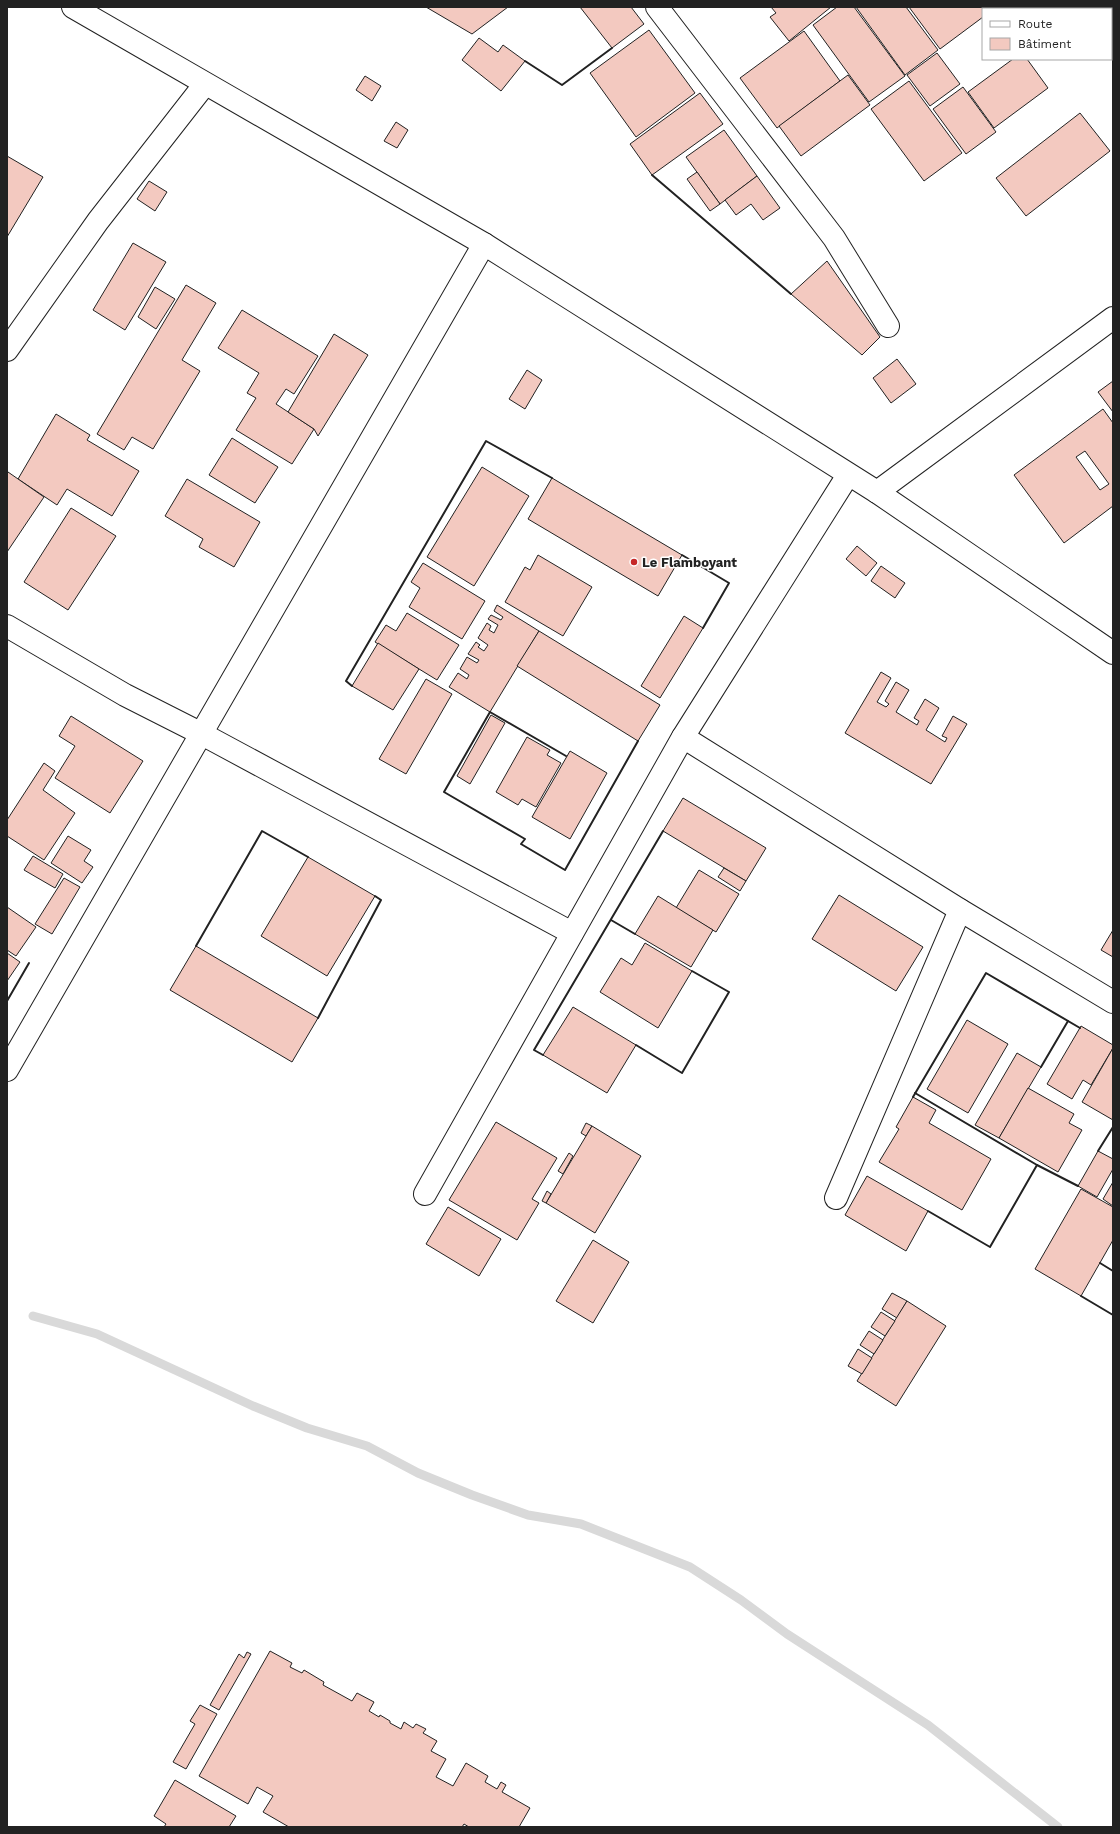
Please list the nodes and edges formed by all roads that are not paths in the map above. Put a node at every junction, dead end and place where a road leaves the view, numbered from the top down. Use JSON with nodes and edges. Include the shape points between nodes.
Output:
{"nodes":[{"id":1,"x":72,"y":7,"type":"edge"},
{"id":2,"x":657,"y":7,"type":"edge"},
{"id":3,"x":205,"y":84,"type":"junction"},
{"id":4,"x":484,"y":244,"type":"junction"},
{"id":5,"x":1113,"y":318,"type":"edge"},
{"id":6,"x":888,"y":326,"type":"dead end"},
{"id":7,"x":7,"y":350,"type":"edge"},
{"id":8,"x":848,"y":475,"type":"junction"},
{"id":9,"x":877,"y":492,"type":"junction"},
{"id":10,"x":7,"y":626,"type":"edge"},
{"id":11,"x":1113,"y":653,"type":"edge"},
{"id":12,"x":202,"y":734,"type":"junction"},
{"id":13,"x":683,"y":737,"type":"junction"},
{"id":14,"x":960,"y":910,"type":"junction"},
{"id":15,"x":572,"y":933,"type":"junction"},
{"id":16,"x":1113,"y":1002,"type":"edge"},
{"id":17,"x":7,"y":1070,"type":"edge"},
{"id":18,"x":426,"y":1194,"type":"dead end"},
{"id":19,"x":836,"y":1198,"type":"dead end"}],
"edges":[{"from":1,"to":3,"type":"street"},
{"from":2,"to":6,"type":"street","via":[[834,238]]},
{"from":3,"to":4,"type":"street"},
{"from":3,"to":7,"type":"street","via":[[98,222]]},
{"from":4,"to":8,"type":"street"},
{"from":4,"to":12,"type":"street"},
{"from":5,"to":9,"type":"street"},
{"from":8,"to":9,"type":"street"},
{"from":8,"to":13,"type":"street"},
{"from":9,"to":11,"type":"street"},
{"from":10,"to":12,"type":"street","via":[[125,695]]},
{"from":12,"to":15,"type":"street"},
{"from":12,"to":17,"type":"street"},
{"from":13,"to":14,"type":"street"},
{"from":13,"to":15,"type":"street"},
{"from":14,"to":16,"type":"street"},
{"from":14,"to":19,"type":"street"},
{"from":15,"to":18,"type":"street"}]}
